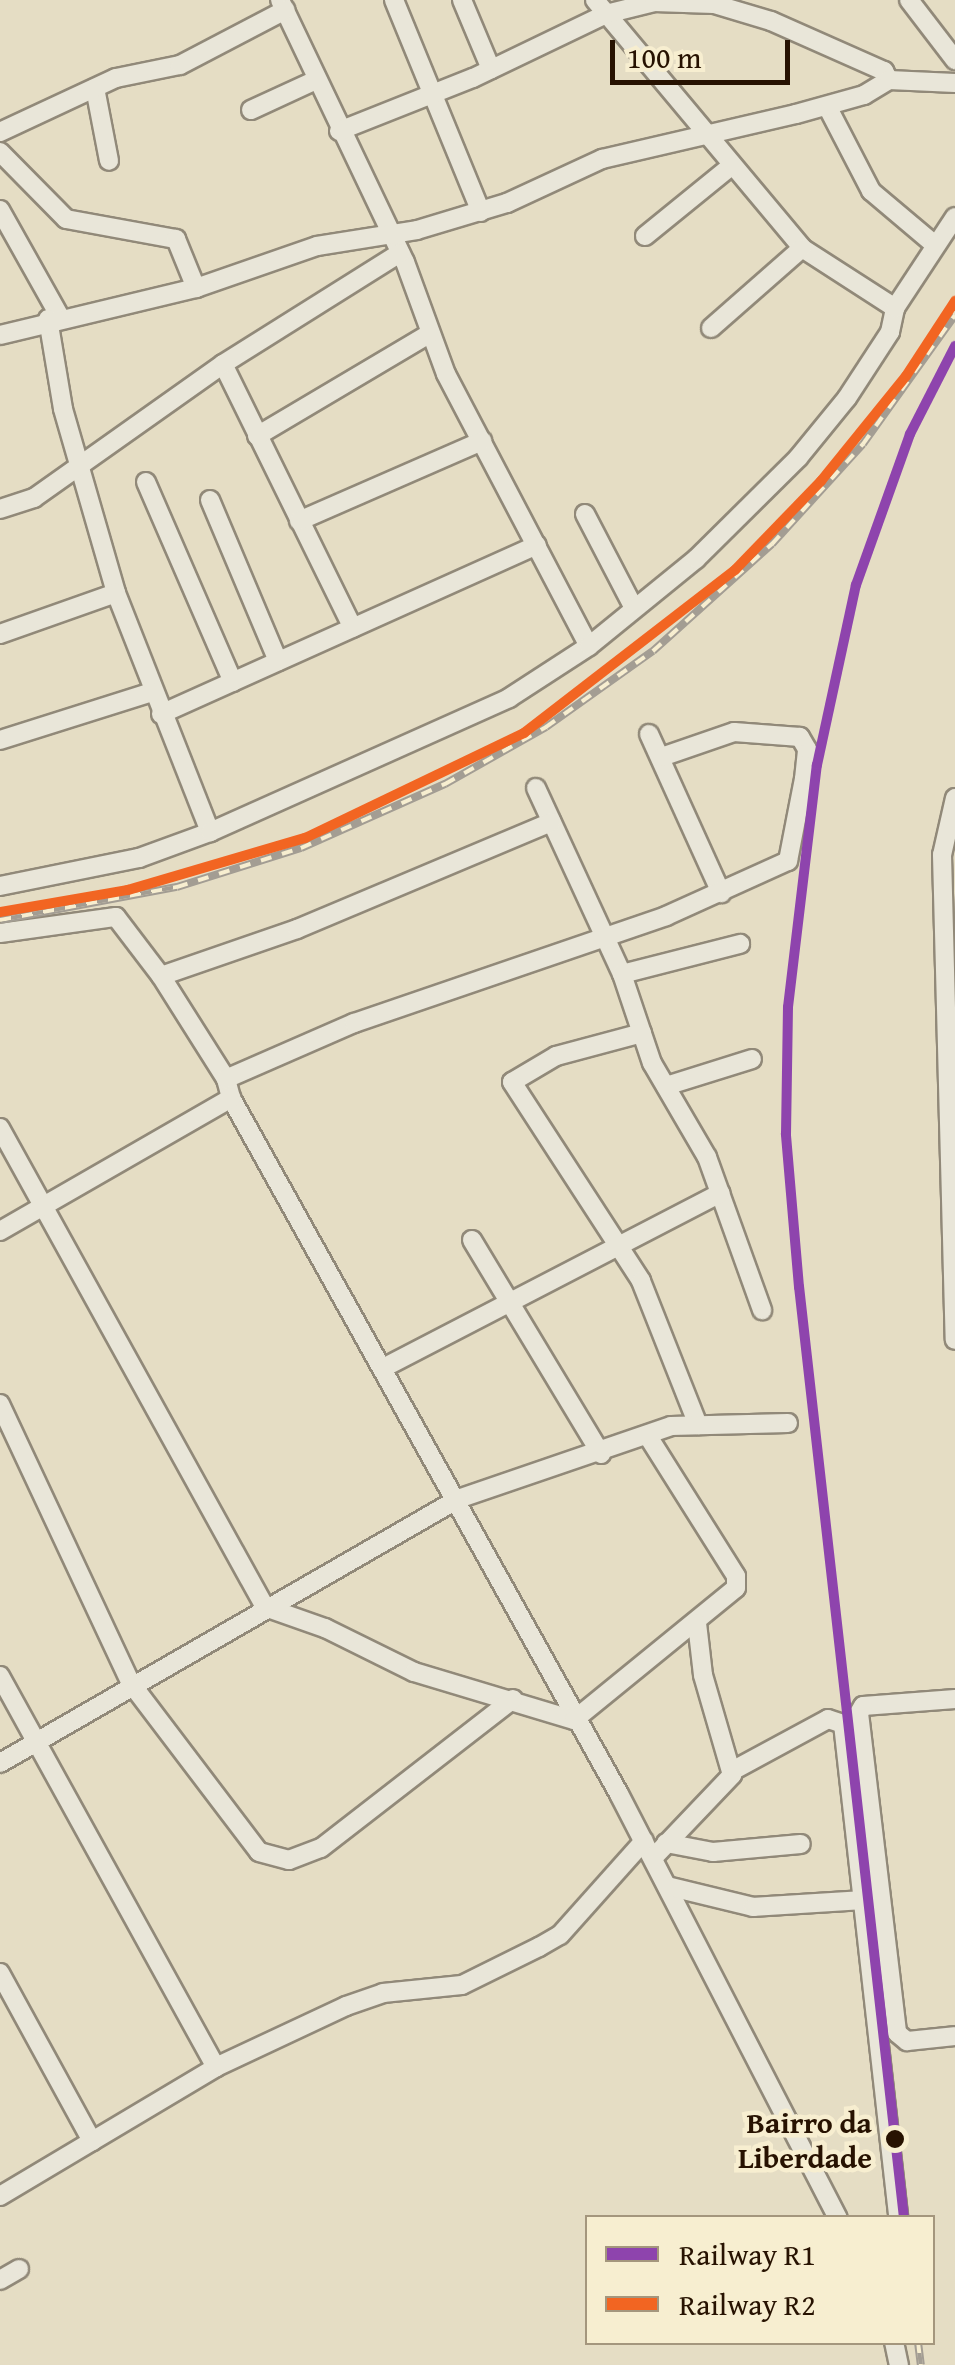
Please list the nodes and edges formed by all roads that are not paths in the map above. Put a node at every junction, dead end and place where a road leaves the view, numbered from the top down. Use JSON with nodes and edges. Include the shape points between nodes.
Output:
{"nodes":[{"id":1,"x":394,"y":0,"type":"edge"},
{"id":2,"x":462,"y":0,"type":"edge"},
{"id":3,"x":910,"y":0,"type":"edge"},
{"id":4,"x":283,"y":5,"type":"edge"},
{"id":5,"x":739,"y":6,"type":"edge"},
{"id":6,"x":600,"y":7,"type":"edge"},
{"id":7,"x":955,"y":60,"type":"edge"},
{"id":8,"x":491,"y":69,"type":"junction"},
{"id":9,"x":316,"y":80,"type":"junction"},
{"id":10,"x":890,"y":80,"type":"junction"},
{"id":11,"x":955,"y":83,"type":"edge"},
{"id":12,"x":96,"y":88,"type":"junction"},
{"id":13,"x":436,"y":94,"type":"junction"},
{"id":14,"x":827,"y":106,"type":"junction"},
{"id":15,"x":251,"y":110,"type":"dead end"},
{"id":16,"x":339,"y":131,"type":"junction"},
{"id":17,"x":0,"y":132,"type":"edge"},
{"id":18,"x":703,"y":136,"type":"junction"},
{"id":19,"x":0,"y":152,"type":"edge"},
{"id":20,"x":109,"y":161,"type":"dead end"},
{"id":21,"x":730,"y":167,"type":"junction"},
{"id":22,"x":0,"y":210,"type":"edge"},
{"id":23,"x":481,"y":212,"type":"junction"},
{"id":24,"x":955,"y":218,"type":"edge"},
{"id":25,"x":645,"y":236,"type":"dead end"},
{"id":26,"x":395,"y":245,"type":"junction"},
{"id":27,"x":936,"y":245,"type":"junction"},
{"id":28,"x":802,"y":248,"type":"junction"},
{"id":29,"x":196,"y":288,"type":"junction"},
{"id":30,"x":895,"y":308,"type":"junction"},
{"id":31,"x":54,"y":318,"type":"junction"},
{"id":32,"x":712,"y":328,"type":"dead end"},
{"id":33,"x":429,"y":334,"type":"junction"},
{"id":34,"x":0,"y":335,"type":"edge"},
{"id":35,"x":224,"y":364,"type":"junction"},
{"id":36,"x":258,"y":436,"type":"junction"},
{"id":37,"x":482,"y":442,"type":"junction"},
{"id":38,"x":80,"y":468,"type":"junction"},
{"id":39,"x":146,"y":482,"type":"dead end"},
{"id":40,"x":210,"y":500,"type":"dead end"},
{"id":41,"x":0,"y":509,"type":"edge"},
{"id":42,"x":585,"y":514,"type":"dead end"},
{"id":43,"x":299,"y":521,"type":"junction"},
{"id":44,"x":537,"y":545,"type":"junction"},
{"id":45,"x":116,"y":592,"type":"junction"},
{"id":46,"x":634,"y":608,"type":"junction"},
{"id":47,"x":353,"y":628,"type":"junction"},
{"id":48,"x":0,"y":634,"type":"edge"},
{"id":49,"x":589,"y":646,"type":"junction"},
{"id":50,"x":278,"y":661,"type":"junction"},
{"id":51,"x":233,"y":682,"type":"junction"},
{"id":52,"x":152,"y":692,"type":"junction"},
{"id":53,"x":162,"y":714,"type":"junction"},
{"id":54,"x":649,"y":734,"type":"dead end"},
{"id":55,"x":0,"y":740,"type":"edge"},
{"id":56,"x":662,"y":757,"type":"junction"},
{"id":57,"x":536,"y":788,"type":"dead end"},
{"id":58,"x":955,"y":798,"type":"edge"},
{"id":59,"x":552,"y":822,"type":"junction"},
{"id":60,"x":210,"y":832,"type":"junction"},
{"id":61,"x":0,"y":886,"type":"edge"},
{"id":62,"x":721,"y":893,"type":"junction"},
{"id":63,"x":0,"y":933,"type":"edge"},
{"id":64,"x":604,"y":936,"type":"junction"},
{"id":65,"x":740,"y":944,"type":"dead end"},
{"id":66,"x":622,"y":974,"type":"junction"},
{"id":67,"x":160,"y":976,"type":"junction"},
{"id":68,"x":642,"y":1033,"type":"junction"},
{"id":69,"x":752,"y":1059,"type":"dead end"},
{"id":70,"x":226,"y":1079,"type":"junction"},
{"id":71,"x":666,"y":1086,"type":"junction"},
{"id":72,"x":231,"y":1098,"type":"junction"},
{"id":73,"x":0,"y":1128,"type":"edge"},
{"id":74,"x":721,"y":1193,"type":"junction"},
{"id":75,"x":41,"y":1208,"type":"junction"},
{"id":76,"x":0,"y":1231,"type":"edge"},
{"id":77,"x":472,"y":1240,"type":"dead end"},
{"id":78,"x":619,"y":1244,"type":"junction"},
{"id":79,"x":515,"y":1305,"type":"junction"},
{"id":80,"x":762,"y":1310,"type":"dead end"},
{"id":81,"x":955,"y":1340,"type":"edge"},
{"id":82,"x":385,"y":1367,"type":"junction"},
{"id":83,"x":0,"y":1404,"type":"edge"},
{"id":84,"x":788,"y":1423,"type":"dead end"},
{"id":85,"x":698,"y":1425,"type":"junction"},
{"id":86,"x":648,"y":1436,"type":"junction"},
{"id":87,"x":600,"y":1454,"type":"junction"},
{"id":88,"x":458,"y":1499,"type":"junction"},
{"id":89,"x":265,"y":1607,"type":"junction"},
{"id":90,"x":697,"y":1623,"type":"junction"},
{"id":91,"x":0,"y":1676,"type":"edge"},
{"id":92,"x":130,"y":1682,"type":"junction"},
{"id":93,"x":512,"y":1699,"type":"junction"},
{"id":94,"x":955,"y":1700,"type":"edge"},
{"id":95,"x":574,"y":1720,"type":"junction"},
{"id":96,"x":32,"y":1742,"type":"junction"},
{"id":97,"x":0,"y":1762,"type":"edge"},
{"id":98,"x":732,"y":1771,"type":"junction"},
{"id":99,"x":800,"y":1844,"type":"dead end"},
{"id":100,"x":654,"y":1847,"type":"junction"},
{"id":101,"x":668,"y":1886,"type":"junction"},
{"id":102,"x":864,"y":1900,"type":"junction"},
{"id":103,"x":0,"y":1973,"type":"edge"},
{"id":104,"x":955,"y":2036,"type":"edge"},
{"id":105,"x":216,"y":2067,"type":"junction"},
{"id":106,"x":92,"y":2141,"type":"junction"},
{"id":107,"x":0,"y":2196,"type":"edge"},
{"id":108,"x":836,"y":2215,"type":"edge"},
{"id":109,"x":898,"y":2215,"type":"edge"},
{"id":110,"x":19,"y":2269,"type":"dead end"},
{"id":111,"x":0,"y":2280,"type":"edge"}],
"edges":[{"from":1,"to":13,"type":"street"},
{"from":2,"to":8,"type":"street"},
{"from":3,"to":7,"type":"street"},
{"from":4,"to":9,"type":"street"},
{"from":4,"to":12,"type":"street","via":[[180,65]]},
{"from":5,"to":6,"type":"street","via":[[684,0]]},
{"from":5,"to":10,"type":"street","via":[[828,44]]},
{"from":6,"to":8,"type":"street"},
{"from":6,"to":18,"type":"street"},
{"from":8,"to":13,"type":"street"},
{"from":9,"to":15,"type":"street"},
{"from":9,"to":16,"type":"street"},
{"from":10,"to":11,"type":"street"},
{"from":10,"to":14,"type":"street"},
{"from":12,"to":17,"type":"street"},
{"from":12,"to":20,"type":"street"},
{"from":13,"to":16,"type":"street"},
{"from":13,"to":23,"type":"street"},
{"from":14,"to":18,"type":"street"},
{"from":14,"to":27,"type":"street","via":[[870,191]]},
{"from":16,"to":26,"type":"street"},
{"from":18,"to":21,"type":"street"},
{"from":18,"to":23,"type":"street","via":[[602,159]]},
{"from":19,"to":29,"type":"street","via":[[66,219],[176,239]]},
{"from":21,"to":25,"type":"street"},
{"from":21,"to":28,"type":"street"},
{"from":22,"to":31,"type":"street"},
{"from":23,"to":26,"type":"street"},
{"from":24,"to":27,"type":"street"},
{"from":26,"to":29,"type":"street","via":[[298,251]]},
{"from":26,"to":33,"type":"street"},
{"from":26,"to":35,"type":"street"},
{"from":27,"to":30,"type":"street"},
{"from":28,"to":30,"type":"street"},
{"from":28,"to":32,"type":"street"},
{"from":29,"to":31,"type":"street"},
{"from":30,"to":46,"type":"street","via":[[890,332],[798,458],[696,559]]},
{"from":31,"to":34,"type":"street"},
{"from":31,"to":38,"type":"street"},
{"from":33,"to":36,"type":"street"},
{"from":33,"to":37,"type":"street"},
{"from":35,"to":36,"type":"street"},
{"from":35,"to":38,"type":"street"},
{"from":36,"to":43,"type":"street"},
{"from":37,"to":43,"type":"street"},
{"from":37,"to":44,"type":"street"},
{"from":38,"to":41,"type":"street","via":[[34,498]]},
{"from":38,"to":45,"type":"street"},
{"from":39,"to":51,"type":"street"},
{"from":40,"to":50,"type":"street"},
{"from":42,"to":46,"type":"street"},
{"from":43,"to":47,"type":"street"},
{"from":44,"to":47,"type":"street"},
{"from":44,"to":49,"type":"street"},
{"from":45,"to":48,"type":"street"},
{"from":45,"to":52,"type":"street"},
{"from":46,"to":49,"type":"street"},
{"from":47,"to":50,"type":"street"},
{"from":49,"to":60,"type":"street","via":[[509,698]]},
{"from":50,"to":51,"type":"street"},
{"from":51,"to":53,"type":"street"},
{"from":52,"to":53,"type":"street"},
{"from":52,"to":55,"type":"street"},
{"from":53,"to":60,"type":"street"},
{"from":54,"to":56,"type":"street"},
{"from":56,"to":62,"type":"street"},
{"from":56,"to":62,"type":"street","via":[[734,732],[795,734],[806,745],[788,860]]},
{"from":57,"to":59,"type":"street"},
{"from":58,"to":81,"type":"street","via":[[942,856]]},
{"from":59,"to":64,"type":"street"},
{"from":59,"to":67,"type":"street","via":[[316,922]]},
{"from":60,"to":61,"type":"street","via":[[139,858]]},
{"from":62,"to":64,"type":"street"},
{"from":63,"to":67,"type":"street","via":[[108,915]]},
{"from":64,"to":66,"type":"street"},
{"from":64,"to":70,"type":"street","via":[[310,1039]]},
{"from":65,"to":66,"type":"street"},
{"from":66,"to":68,"type":"street"},
{"from":67,"to":70,"type":"street"},
{"from":68,"to":71,"type":"street"},
{"from":68,"to":78,"type":"street","via":[[556,1056],[512,1082]]},
{"from":69,"to":71,"type":"street"},
{"from":70,"to":72,"type":"street"},
{"from":71,"to":74,"type":"street","via":[[682,1104]]},
{"from":72,"to":75,"type":"street"},
{"from":72,"to":82,"type":"street"},
{"from":73,"to":75,"type":"street"},
{"from":74,"to":78,"type":"street"},
{"from":74,"to":80,"type":"street"},
{"from":75,"to":76,"type":"street"},
{"from":75,"to":89,"type":"street"},
{"from":77,"to":79,"type":"street"},
{"from":78,"to":79,"type":"street"},
{"from":78,"to":85,"type":"street","via":[[641,1281]]},
{"from":79,"to":82,"type":"street"},
{"from":79,"to":87,"type":"street"},
{"from":82,"to":88,"type":"street"},
{"from":83,"to":92,"type":"street"},
{"from":84,"to":85,"type":"street"},
{"from":85,"to":86,"type":"street"},
{"from":86,"to":87,"type":"street"},
{"from":86,"to":90,"type":"street","via":[[736,1576],[736,1588]]},
{"from":87,"to":88,"type":"street"},
{"from":88,"to":89,"type":"street"},
{"from":88,"to":95,"type":"street"},
{"from":89,"to":92,"type":"street"},
{"from":89,"to":93,"type":"street","via":[[414,1672]]},
{"from":90,"to":95,"type":"street"},
{"from":90,"to":98,"type":"street","via":[[712,1714]]},
{"from":91,"to":96,"type":"street"},
{"from":92,"to":93,"type":"street","via":[[245,1837],[267,1856],[289,1860],[353,1826]]},
{"from":92,"to":96,"type":"street"},
{"from":93,"to":95,"type":"street"},
{"from":94,"to":104,"type":"street","via":[[863,1706],[859,1712],[897,2034],[907,2041]]},
{"from":95,"to":100,"type":"street"},
{"from":96,"to":97,"type":"street"},
{"from":96,"to":105,"type":"street"},
{"from":98,"to":100,"type":"street"},
{"from":98,"to":102,"type":"street","via":[[828,1719],[843,1724]]},
{"from":99,"to":100,"type":"street","via":[[712,1852]]},
{"from":100,"to":101,"type":"street"},
{"from":100,"to":105,"type":"street","via":[[539,1947],[462,1985],[364,1998]]},
{"from":101,"to":102,"type":"street","via":[[753,1907]]},
{"from":101,"to":108,"type":"street"},
{"from":102,"to":109,"type":"street"},
{"from":103,"to":106,"type":"street"},
{"from":105,"to":106,"type":"street"},
{"from":106,"to":107,"type":"street"},
{"from":110,"to":111,"type":"street"}]}
